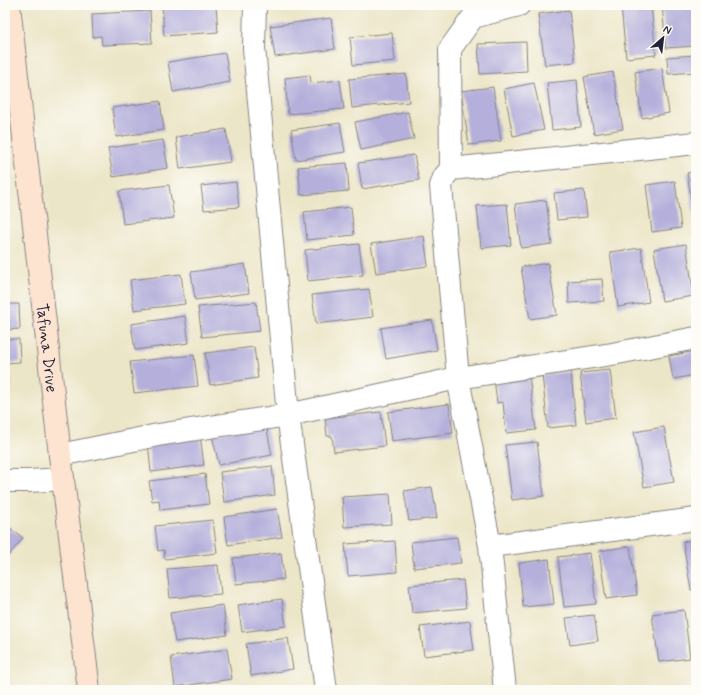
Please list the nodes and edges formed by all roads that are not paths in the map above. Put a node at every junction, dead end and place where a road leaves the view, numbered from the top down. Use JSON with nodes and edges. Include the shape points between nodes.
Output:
{"nodes":[{"id":1,"x":9,"y":5,"type":"edge"},
{"id":2,"x":255,"y":5,"type":"edge"},
{"id":3,"x":519,"y":5,"type":"edge"},
{"id":4,"x":696,"y":143,"type":"edge"},
{"id":5,"x":451,"y":169,"type":"junction"},
{"id":6,"x":696,"y":338,"type":"edge"},
{"id":7,"x":458,"y":378,"type":"junction"},
{"id":8,"x":288,"y":414,"type":"junction"},
{"id":9,"x":60,"y":455,"type":"junction"},
{"id":10,"x":63,"y":479,"type":"junction"},
{"id":11,"x":5,"y":481,"type":"edge"},
{"id":12,"x":696,"y":519,"type":"edge"},
{"id":13,"x":490,"y":546,"type":"junction"},
{"id":14,"x":89,"y":690,"type":"edge"},
{"id":15,"x":326,"y":690,"type":"edge"},
{"id":16,"x":506,"y":690,"type":"edge"}],
"edges":[{"from":1,"to":9,"type":"main road","name":"Tafuna Drive"},
{"from":2,"to":8,"type":"street","via":[[254,48]]},
{"from":3,"to":5,"type":"street","via":[[473,17],[450,49]]},
{"from":4,"to":5,"type":"street"},
{"from":5,"to":7,"type":"street","via":[[440,186]]},
{"from":6,"to":7,"type":"street"},
{"from":7,"to":8,"type":"street"},
{"from":7,"to":13,"type":"street"},
{"from":8,"to":9,"type":"street","via":[[158,435]]},
{"from":8,"to":15,"type":"street"},
{"from":9,"to":10,"type":"main road","name":"Tafuna Drive"},
{"from":10,"to":11,"type":"street"},
{"from":10,"to":14,"type":"main road","name":"Tafuna Drive"},
{"from":12,"to":13,"type":"street"},
{"from":13,"to":16,"type":"street"}]}
